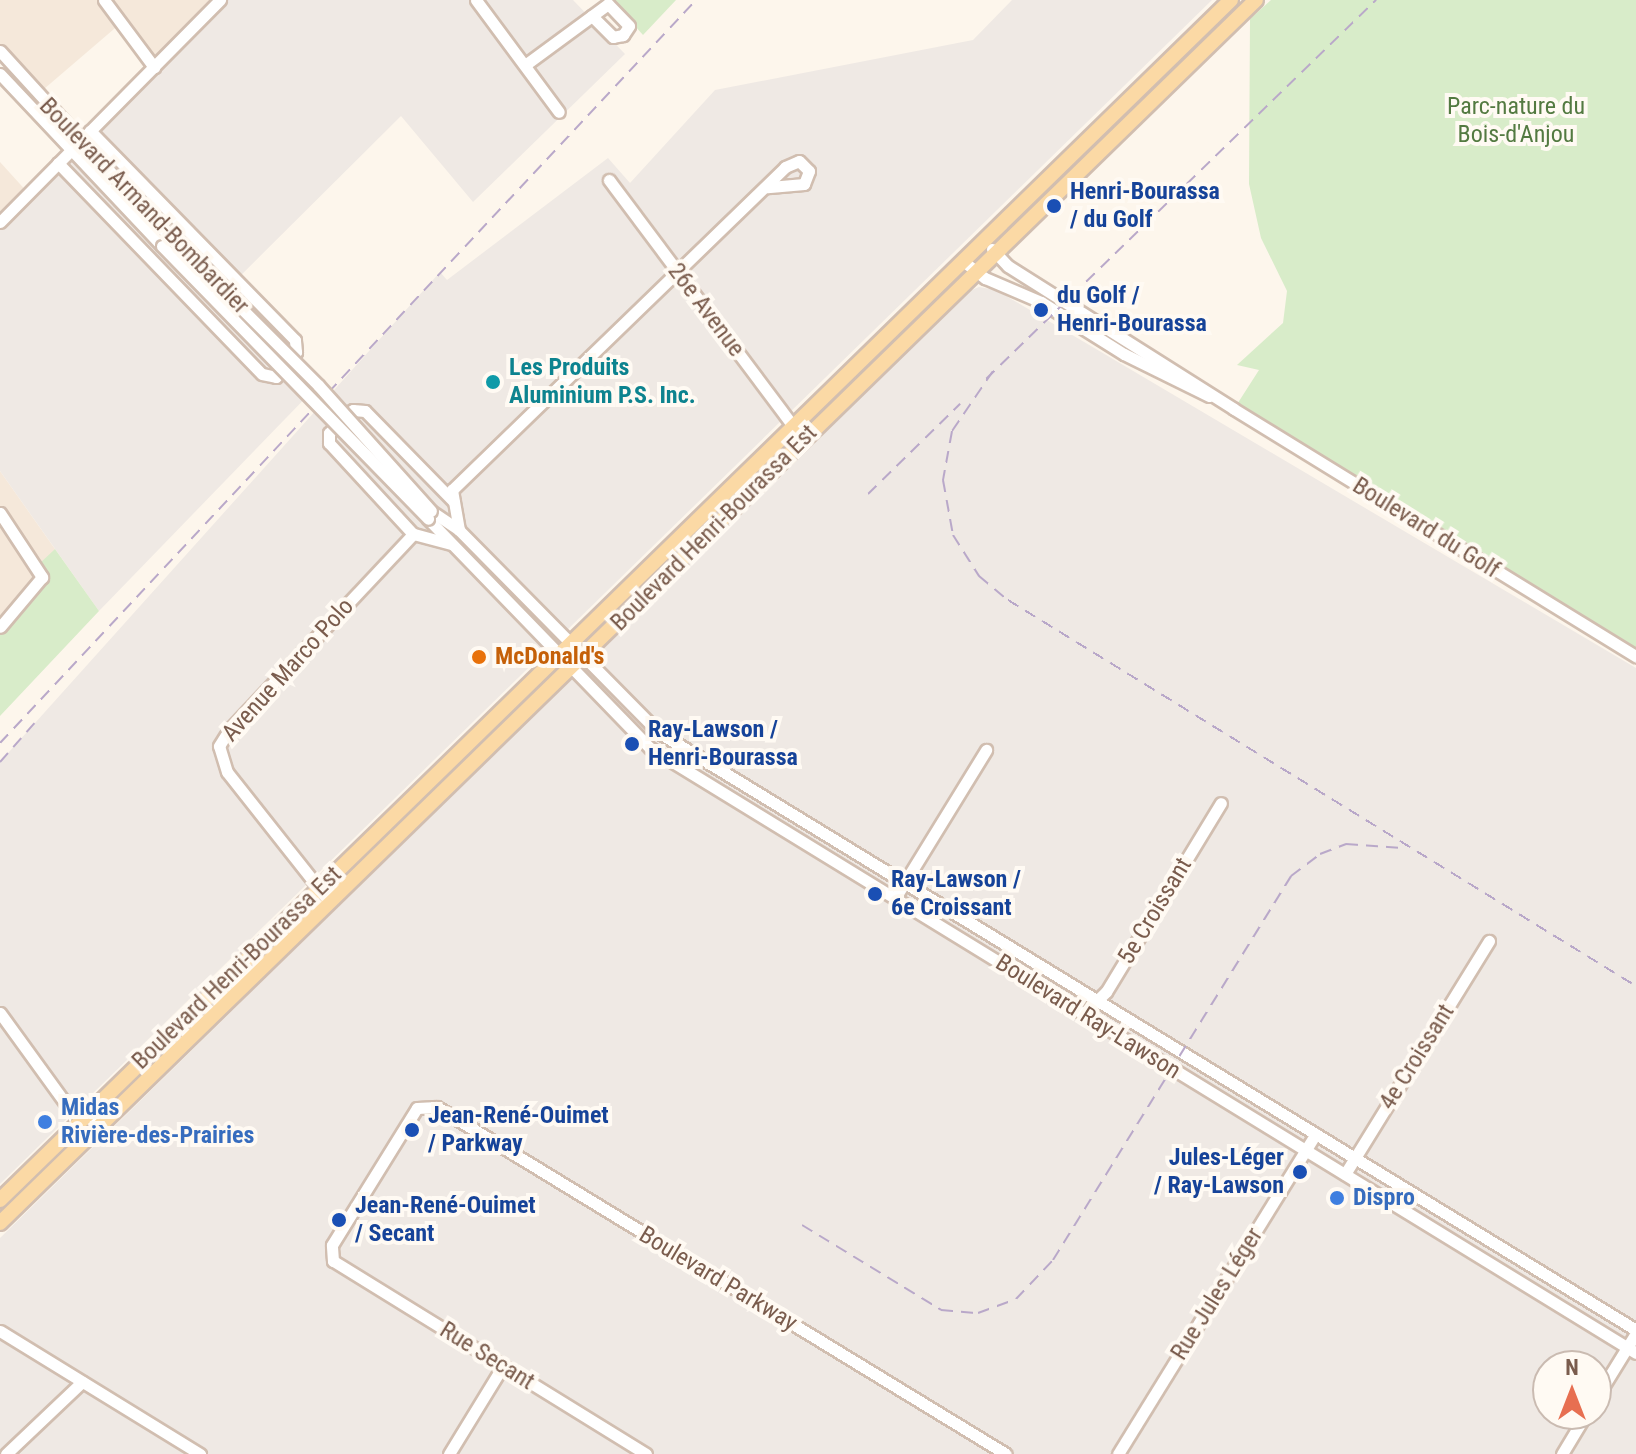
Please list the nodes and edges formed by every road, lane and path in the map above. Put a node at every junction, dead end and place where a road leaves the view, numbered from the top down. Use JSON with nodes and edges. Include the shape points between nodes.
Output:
{"nodes":[{"id":1,"x":104,"y":0,"type":"edge"},
{"id":2,"x":220,"y":0,"type":"edge"},
{"id":3,"x":476,"y":0,"type":"edge"},
{"id":4,"x":1231,"y":0,"type":"edge"},
{"id":5,"x":1256,"y":0,"type":"edge"},
{"id":6,"x":592,"y":16,"type":"dead end"},
{"id":7,"x":0,"y":51,"type":"edge"},
{"id":8,"x":525,"y":65,"type":"junction"},
{"id":9,"x":154,"y":67,"type":"junction"},
{"id":10,"x":0,"y":74,"type":"edge"},
{"id":11,"x":559,"y":112,"type":"dead end"},
{"id":12,"x":90,"y":131,"type":"junction"},
{"id":13,"x":80,"y":141,"type":"junction"},
{"id":14,"x":69,"y":152,"type":"junction"},
{"id":15,"x":58,"y":163,"type":"junction"},
{"id":16,"x":609,"y":180,"type":"dead end"},
{"id":17,"x":767,"y":187,"type":"dead end"},
{"id":18,"x":0,"y":222,"type":"edge"},
{"id":19,"x":166,"y":241,"type":"junction"},
{"id":20,"x":986,"y":241,"type":"junction"},
{"id":21,"x":996,"y":254,"type":"junction"},
{"id":22,"x":963,"y":261,"type":"junction"},
{"id":23,"x":677,"y":271,"type":"junction"},
{"id":24,"x":977,"y":271,"type":"junction"},
{"id":25,"x":1218,"y":399,"type":"junction"},
{"id":26,"x":792,"y":427,"type":"junction"},
{"id":27,"x":803,"y":439,"type":"junction"},
{"id":28,"x":454,"y":502,"type":"junction"},
{"id":29,"x":0,"y":513,"type":"edge"},
{"id":30,"x":430,"y":515,"type":"junction"},
{"id":31,"x":459,"y":530,"type":"junction"},
{"id":32,"x":413,"y":534,"type":"junction"},
{"id":33,"x":452,"y":545,"type":"junction"},
{"id":34,"x":0,"y":627,"type":"edge"},
{"id":35,"x":578,"y":650,"type":"junction"},
{"id":36,"x":1636,"y":656,"type":"edge"},
{"id":37,"x":564,"y":662,"type":"junction"},
{"id":38,"x":986,"y":750,"type":"dead end"},
{"id":39,"x":1221,"y":803,"type":"dead end"},
{"id":40,"x":876,"y":864,"type":"junction"},
{"id":41,"x":866,"y":881,"type":"junction"},
{"id":42,"x":904,"y":882,"type":"junction"},
{"id":43,"x":325,"y":896,"type":"junction"},
{"id":44,"x":895,"y":898,"type":"junction"},
{"id":45,"x":1489,"y":941,"type":"dead end"},
{"id":46,"x":1097,"y":1000,"type":"junction"},
{"id":47,"x":0,"y":1013,"type":"edge"},
{"id":48,"x":1083,"y":1014,"type":"junction"},
{"id":49,"x":84,"y":1118,"type":"junction"},
{"id":50,"x":101,"y":1124,"type":"junction"},
{"id":51,"x":1316,"y":1134,"type":"junction"},
{"id":52,"x":1306,"y":1150,"type":"junction"},
{"id":53,"x":1355,"y":1158,"type":"junction"},
{"id":54,"x":1345,"y":1174,"type":"junction"},
{"id":55,"x":0,"y":1200,"type":"edge"},
{"id":56,"x":0,"y":1223,"type":"edge"},
{"id":57,"x":330,"y":1255,"type":"joint"},
{"id":58,"x":0,"y":1331,"type":"edge"},
{"id":59,"x":1636,"y":1332,"type":"edge"},
{"id":60,"x":1632,"y":1350,"type":"edge"},
{"id":61,"x":503,"y":1366,"type":"junction"},
{"id":62,"x":1612,"y":1377,"type":"edge"},
{"id":63,"x":82,"y":1382,"type":"junction"},
{"id":64,"x":1576,"y":1430,"type":"edge"},
{"id":65,"x":6,"y":1454,"type":"edge"},
{"id":66,"x":200,"y":1454,"type":"edge"},
{"id":67,"x":449,"y":1454,"type":"edge"},
{"id":68,"x":646,"y":1454,"type":"edge"},
{"id":69,"x":1006,"y":1454,"type":"edge"},
{"id":70,"x":1118,"y":1454,"type":"edge"},
{"id":71,"x":1562,"y":1454,"type":"edge"}],
"edges":[{"from":1,"to":9,"type":"street"},
{"from":2,"to":9,"type":"street"},
{"from":3,"to":8,"type":"street"},
{"from":4,"to":20,"type":"main road","name":"Boulevard Henri-Bourassa Est"},
{"from":5,"to":21,"type":"main road","name":"Boulevard Henri-Bourassa Est"},
{"from":6,"to":8,"type":"street"},
{"from":7,"to":13,"type":"street","name":"Boulevard Armand-Bombardier"},
{"from":8,"to":11,"type":"street"},
{"from":9,"to":12,"type":"street"},
{"from":10,"to":14,"type":"street","name":"Boulevard Armand-Bombardier"},
{"from":12,"to":13,"type":"street"},
{"from":12,"to":15,"type":"street","name":"Boulevard Armand-Bombardier","via":[[295,340],[296,352],[276,377],[262,374]]},
{"from":13,"to":14,"type":"street"},
{"from":13,"to":19,"type":"street","name":"Boulevard Armand-Bombardier"},
{"from":14,"to":15,"type":"street"},
{"from":14,"to":19,"type":"street","name":"Boulevard Armand-Bombardier"},
{"from":15,"to":18,"type":"street"},
{"from":16,"to":23,"type":"street","name":"26e Avenue"},
{"from":17,"to":23,"type":"street"},
{"from":19,"to":30,"type":"street","name":"Boulevard Armand-Bombardier","bridge":true},
{"from":20,"to":21,"type":"street","name":"Boulevard du Golf"},
{"from":20,"to":22,"type":"main road","name":"Boulevard Henri-Bourassa Est"},
{"from":21,"to":24,"type":"main road","name":"Boulevard Henri-Bourassa Est"},
{"from":21,"to":25,"type":"street","name":"Boulevard du Golf"},
{"from":22,"to":24,"type":"street","name":"Boulevard du Golf"},
{"from":22,"to":26,"type":"main road","name":"Boulevard Henri-Bourassa Est"},
{"from":23,"to":26,"type":"street","name":"26e Avenue"},
{"from":23,"to":28,"type":"street","via":[[452,490]]},
{"from":24,"to":25,"type":"street","name":"Boulevard du Golf"},
{"from":24,"to":27,"type":"main road","name":"Boulevard Henri-Bourassa Est"},
{"from":25,"to":36,"type":"street","name":"Boulevard du Golf"},
{"from":26,"to":27,"type":"street","name":"26e Avenue"},
{"from":26,"to":35,"type":"main road","name":"Boulevard Henri-Bourassa Est"},
{"from":27,"to":35,"type":"main road","name":"Boulevard Henri-Bourassa Est"},
{"from":28,"to":31,"type":"street"},
{"from":28,"to":32,"type":"street","via":[[365,411],[353,410],[329,433],[329,443]]},
{"from":29,"to":34,"type":"street","via":[[38,565],[39,586]]},
{"from":30,"to":31,"type":"street","name":"Boulevard Armand-Bombardier"},
{"from":30,"to":33,"type":"street","name":"Boulevard Armand-Bombardier"},
{"from":31,"to":35,"type":"street","name":"Boulevard Armand-Bombardier"},
{"from":32,"to":33,"type":"street"},
{"from":32,"to":43,"type":"street","name":"Avenue Marco Polo","via":[[219,746],[227,772]]},
{"from":33,"to":37,"type":"street","name":"Boulevard Armand-Bombardier"},
{"from":35,"to":37,"type":"main road","name":"Boulevard Henri-Bourassa Est"},
{"from":35,"to":40,"type":"street","name":"Boulevard Ray-Lawson","via":[[658,732]]},
{"from":37,"to":41,"type":"street","name":"Boulevard Ray-Lawson","via":[[650,748]]},
{"from":37,"to":43,"type":"main road","name":"Boulevard Henri-Bourassa Est"},
{"from":38,"to":42,"type":"street"},
{"from":39,"to":46,"type":"street","name":"5e Croissant"},
{"from":40,"to":41,"type":"street"},
{"from":40,"to":42,"type":"street","name":"Boulevard Ray-Lawson"},
{"from":41,"to":44,"type":"street","name":"Boulevard Ray-Lawson"},
{"from":42,"to":44,"type":"street"},
{"from":42,"to":46,"type":"street","name":"Boulevard Ray-Lawson"},
{"from":43,"to":49,"type":"main road","name":"Boulevard Henri-Bourassa Est"},
{"from":43,"to":50,"type":"main road","name":"Boulevard Henri-Bourassa Est"},
{"from":44,"to":48,"type":"street","name":"Boulevard Ray-Lawson"},
{"from":45,"to":53,"type":"street","name":"4e Croissant"},
{"from":46,"to":48,"type":"street","name":"5e Croissant"},
{"from":46,"to":51,"type":"street","name":"Boulevard Ray-Lawson"},
{"from":47,"to":49,"type":"street","via":[[71,1111]]},
{"from":48,"to":52,"type":"street","name":"Boulevard Ray-Lawson"},
{"from":49,"to":50,"type":"street"},
{"from":49,"to":55,"type":"main road","name":"Boulevard Henri-Bourassa Est"},
{"from":50,"to":56,"type":"main road","name":"Boulevard Henri-Bourassa Est"},
{"from":51,"to":52,"type":"street","name":"Rue Jules Léger"},
{"from":51,"to":53,"type":"street","name":"Boulevard Ray-Lawson"},
{"from":52,"to":54,"type":"street","name":"Boulevard Ray-Lawson"},
{"from":52,"to":70,"type":"street","name":"Rue Jules Léger"},
{"from":53,"to":54,"type":"street","name":"4e Croissant"},
{"from":53,"to":59,"type":"street","name":"Boulevard Ray-Lawson"},
{"from":54,"to":60,"type":"street","name":"Boulevard Ray-Lawson"},
{"from":57,"to":61,"type":"street","name":"Rue Secant"},
{"from":57,"to":69,"type":"street","name":"Boulevard Parkway","via":[[413,1113],[431,1104]]},
{"from":58,"to":63,"type":"street"},
{"from":59,"to":60,"type":"street"},
{"from":60,"to":62,"type":"street"},
{"from":61,"to":67,"type":"street"},
{"from":61,"to":68,"type":"street","name":"Rue Secant"},
{"from":63,"to":65,"type":"street"},
{"from":63,"to":66,"type":"street"},
{"from":64,"to":71,"type":"street"}]}
